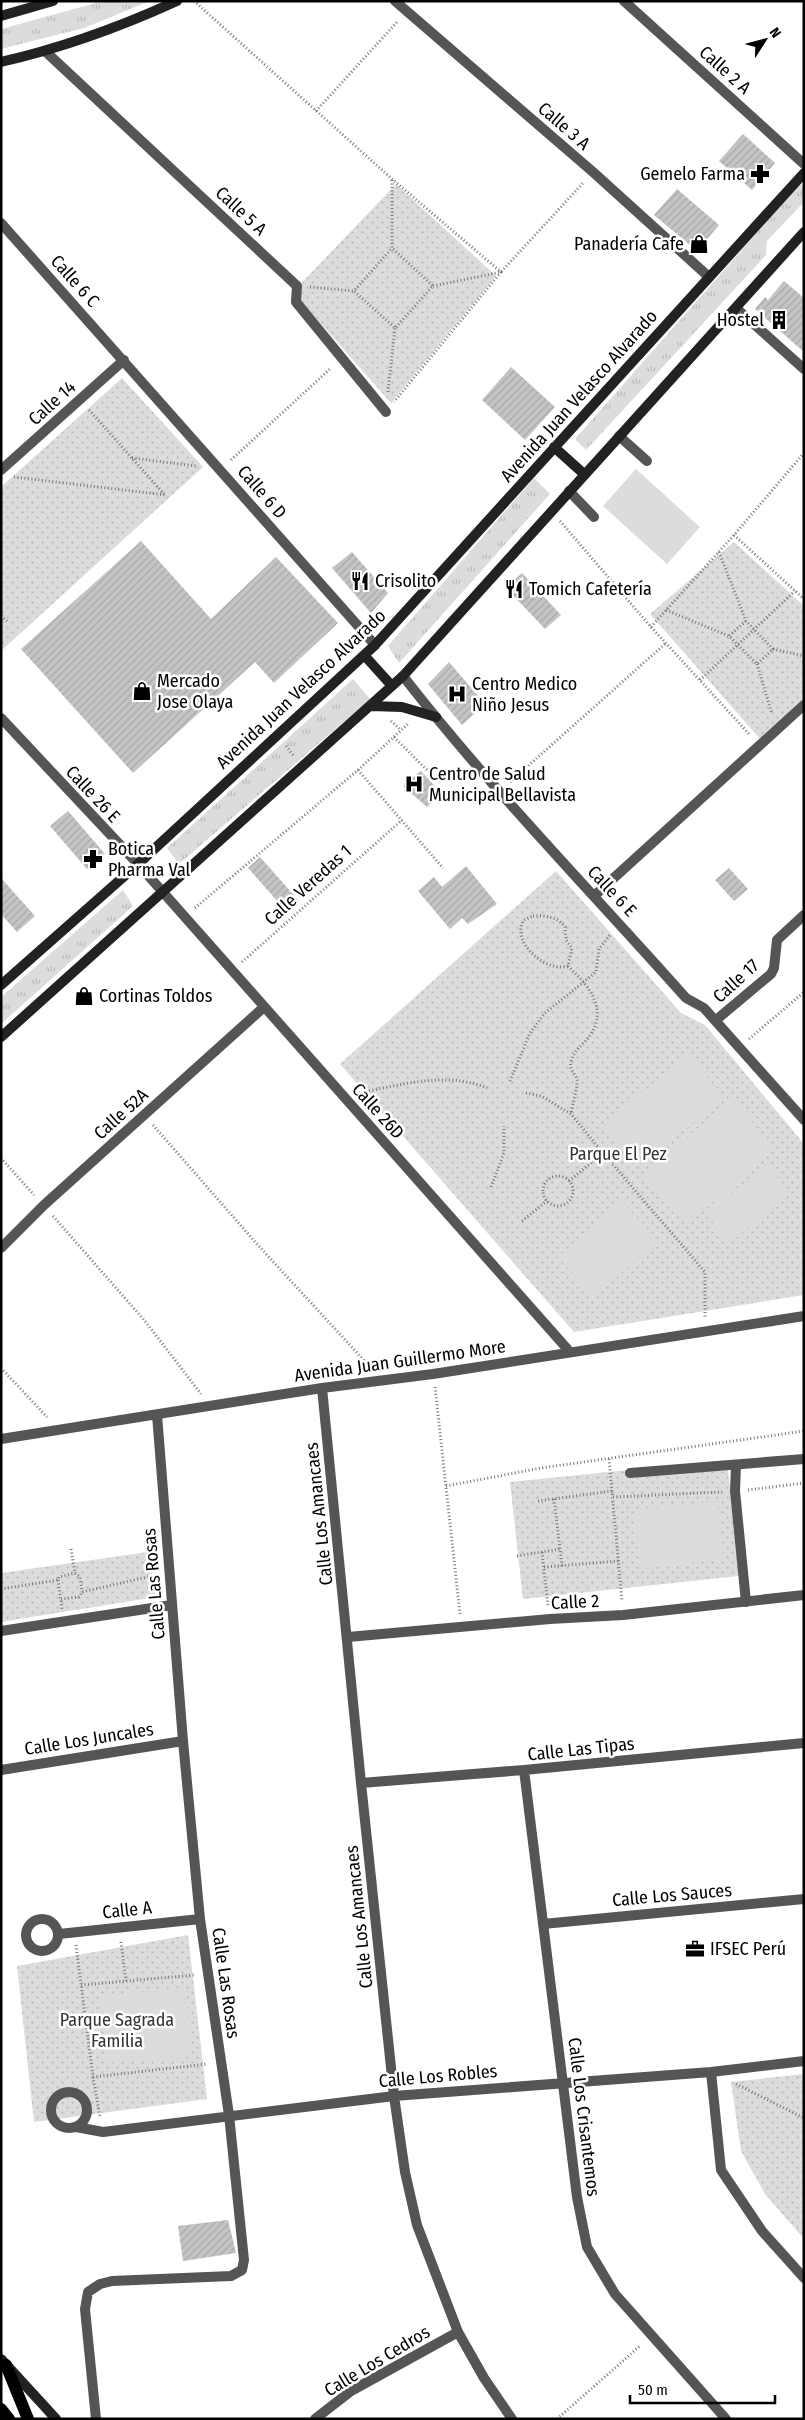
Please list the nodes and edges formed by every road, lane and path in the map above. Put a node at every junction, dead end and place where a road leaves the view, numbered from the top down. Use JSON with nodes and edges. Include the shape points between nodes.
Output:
{"nodes":[{"id":1,"x":53,"y":1,"type":"edge"},
{"id":2,"x":177,"y":1,"type":"edge"},
{"id":3,"x":194,"y":1,"type":"edge"},
{"id":4,"x":395,"y":1,"type":"edge"},
{"id":5,"x":624,"y":1,"type":"edge"},
{"id":6,"x":406,"y":11,"type":"junction"},
{"id":7,"x":1,"y":16,"type":"edge"},
{"id":8,"x":46,"y":52,"type":"junction"},
{"id":9,"x":1,"y":62,"type":"edge"},
{"id":10,"x":316,"y":111,"type":"junction"},
{"id":11,"x":804,"y":164,"type":"edge"},
{"id":12,"x":593,"y":172,"type":"junction"},
{"id":13,"x":804,"y":173,"type":"edge"},
{"id":14,"x":392,"y":179,"type":"junction"},
{"id":15,"x":1,"y":223,"type":"edge"},
{"id":16,"x":804,"y":232,"type":"edge"},
{"id":17,"x":392,"y":248,"type":"junction"},
{"id":18,"x":501,"y":272,"type":"junction"},
{"id":19,"x":709,"y":277,"type":"junction"},
{"id":20,"x":297,"y":286,"type":"junction"},
{"id":21,"x":433,"y":286,"type":"junction"},
{"id":22,"x":354,"y":291,"type":"junction"},
{"id":23,"x":736,"y":308,"type":"junction"},
{"id":24,"x":395,"y":328,"type":"junction"},
{"id":25,"x":342,"y":358,"type":"junction"},
{"id":26,"x":124,"y":360,"type":"junction"},
{"id":27,"x":804,"y":369,"type":"edge"},
{"id":28,"x":80,"y":400,"type":"junction"},
{"id":29,"x":386,"y":412,"type":"junction"},
{"id":30,"x":619,"y":436,"type":"junction"},
{"id":31,"x":554,"y":448,"type":"junction"},
{"id":32,"x":804,"y":453,"type":"edge"},
{"id":33,"x":132,"y":458,"type":"junction"},
{"id":34,"x":647,"y":461,"type":"dead end"},
{"id":35,"x":1,"y":470,"type":"edge"},
{"id":36,"x":221,"y":470,"type":"junction"},
{"id":37,"x":584,"y":474,"type":"junction"},
{"id":38,"x":11,"y":477,"type":"dead end"},
{"id":39,"x":569,"y":492,"type":"junction"},
{"id":40,"x":551,"y":511,"type":"junction"},
{"id":41,"x":594,"y":517,"type":"dead end"},
{"id":42,"x":734,"y":535,"type":"junction"},
{"id":43,"x":719,"y":552,"type":"junction"},
{"id":44,"x":795,"y":591,"type":"junction"},
{"id":45,"x":804,"y":599,"type":"edge"},
{"id":46,"x":666,"y":610,"type":"junction"},
{"id":47,"x":1,"y":616,"type":"edge"},
{"id":48,"x":746,"y":621,"type":"junction"},
{"id":49,"x":8,"y":622,"type":"dead end"},
{"id":50,"x":651,"y":626,"type":"junction"},
{"id":51,"x":754,"y":629,"type":"junction"},
{"id":52,"x":729,"y":636,"type":"junction"},
{"id":53,"x":666,"y":643,"type":"junction"},
{"id":54,"x":738,"y":644,"type":"junction"},
{"id":55,"x":375,"y":645,"type":"junction"},
{"id":56,"x":773,"y":649,"type":"junction"},
{"id":57,"x":364,"y":655,"type":"junction"},
{"id":58,"x":804,"y":656,"type":"edge"},
{"id":59,"x":757,"y":664,"type":"junction"},
{"id":60,"x":403,"y":676,"type":"junction"},
{"id":61,"x":700,"y":680,"type":"junction"},
{"id":62,"x":392,"y":686,"type":"junction"},
{"id":63,"x":804,"y":705,"type":"edge"},
{"id":64,"x":371,"y":706,"type":"junction"},
{"id":65,"x":436,"y":717,"type":"junction"},
{"id":66,"x":1,"y":718,"type":"edge"},
{"id":67,"x":414,"y":718,"type":"dead end"},
{"id":68,"x":777,"y":729,"type":"junction"},
{"id":69,"x":277,"y":736,"type":"junction"},
{"id":70,"x":394,"y":737,"type":"junction"},
{"id":71,"x":760,"y":746,"type":"junction"},
{"id":72,"x":303,"y":766,"type":"junction"},
{"id":73,"x":358,"y":770,"type":"junction"},
{"id":74,"x":438,"y":781,"type":"dead end"},
{"id":75,"x":499,"y":791,"type":"junction"},
{"id":76,"x":402,"y":820,"type":"junction"},
{"id":77,"x":138,"y":864,"type":"junction"},
{"id":78,"x":443,"y":868,"type":"dead end"},
{"id":79,"x":163,"y":892,"type":"junction"},
{"id":80,"x":594,"y":896,"type":"junction"},
{"id":81,"x":194,"y":909,"type":"dead end"},
{"id":82,"x":804,"y":915,"type":"edge"},
{"id":83,"x":622,"y":925,"type":"junction"},
{"id":84,"x":568,"y":966,"type":"junction"},
{"id":85,"x":232,"y":971,"type":"junction"},
{"id":86,"x":586,"y":982,"type":"junction"},
{"id":87,"x":1,"y":985,"type":"edge"},
{"id":88,"x":804,"y":992,"type":"edge"},
{"id":89,"x":264,"y":1007,"type":"junction"},
{"id":90,"x":716,"y":1020,"type":"junction"},
{"id":91,"x":1,"y":1037,"type":"edge"},
{"id":92,"x":740,"y":1047,"type":"junction"},
{"id":93,"x":510,"y":1081,"type":"dead end"},
{"id":94,"x":487,"y":1088,"type":"dead end"},
{"id":95,"x":526,"y":1093,"type":"dead end"},
{"id":96,"x":343,"y":1097,"type":"junction"},
{"id":97,"x":571,"y":1114,"type":"junction"},
{"id":98,"x":144,"y":1115,"type":"junction"},
{"id":99,"x":804,"y":1120,"type":"edge"},
{"id":100,"x":504,"y":1126,"type":"dead end"},
{"id":101,"x":603,"y":1153,"type":"junction"},
{"id":102,"x":1,"y":1158,"type":"edge"},
{"id":103,"x":569,"y":1181,"type":"junction"},
{"id":104,"x":491,"y":1187,"type":"dead end"},
{"id":105,"x":547,"y":1201,"type":"junction"},
{"id":106,"x":44,"y":1205,"type":"junction"},
{"id":107,"x":522,"y":1221,"type":"dead end"},
{"id":108,"x":1,"y":1248,"type":"edge"},
{"id":109,"x":804,"y":1316,"type":"edge"},
{"id":110,"x":704,"y":1332,"type":"junction"},
{"id":111,"x":570,"y":1352,"type":"junction"},
{"id":112,"x":1,"y":1368,"type":"edge"},
{"id":113,"x":433,"y":1374,"type":"junction"},
{"id":114,"x":381,"y":1381,"type":"junction"},
{"id":115,"x":322,"y":1388,"type":"junction"},
{"id":116,"x":210,"y":1406,"type":"junction"},
{"id":117,"x":157,"y":1415,"type":"junction"},
{"id":118,"x":58,"y":1429,"type":"junction"},
{"id":119,"x":804,"y":1431,"type":"edge"},
{"id":120,"x":1,"y":1439,"type":"edge"},
{"id":121,"x":804,"y":1458,"type":"edge"},
{"id":122,"x":609,"y":1459,"type":"junction"},
{"id":123,"x":736,"y":1465,"type":"junction"},
{"id":124,"x":630,"y":1473,"type":"dead end"},
{"id":125,"x":804,"y":1484,"type":"edge"},
{"id":126,"x":446,"y":1486,"type":"junction"},
{"id":127,"x":612,"y":1491,"type":"junction"},
{"id":128,"x":735,"y":1491,"type":"junction"},
{"id":129,"x":613,"y":1497,"type":"junction"},
{"id":130,"x":554,"y":1499,"type":"junction"},
{"id":131,"x":538,"y":1501,"type":"dead end"},
{"id":132,"x":71,"y":1549,"type":"dead end"},
{"id":133,"x":560,"y":1549,"type":"junction"},
{"id":134,"x":542,"y":1552,"type":"junction"},
{"id":135,"x":517,"y":1556,"type":"dead end"},
{"id":136,"x":618,"y":1561,"type":"junction"},
{"id":137,"x":562,"y":1566,"type":"junction"},
{"id":138,"x":544,"y":1567,"type":"junction"},
{"id":139,"x":170,"y":1572,"type":"junction"},
{"id":140,"x":75,"y":1573,"type":"junction"},
{"id":141,"x":58,"y":1580,"type":"junction"},
{"id":142,"x":1,"y":1589,"type":"edge"},
{"id":143,"x":82,"y":1592,"type":"junction"},
{"id":144,"x":804,"y":1595,"type":"edge"},
{"id":145,"x":61,"y":1599,"type":"junction"},
{"id":146,"x":746,"y":1602,"type":"junction"},
{"id":147,"x":172,"y":1605,"type":"junction"},
{"id":148,"x":623,"y":1615,"type":"junction"},
{"id":149,"x":550,"y":1619,"type":"junction"},
{"id":150,"x":63,"y":1623,"type":"junction"},
{"id":151,"x":462,"y":1628,"type":"junction"},
{"id":152,"x":1,"y":1631,"type":"edge"},
{"id":153,"x":348,"y":1637,"type":"junction"},
{"id":154,"x":182,"y":1741,"type":"junction"},
{"id":155,"x":804,"y":1743,"type":"edge"},
{"id":156,"x":1,"y":1770,"type":"edge"},
{"id":157,"x":524,"y":1770,"type":"junction"},
{"id":158,"x":361,"y":1783,"type":"junction"},
{"id":159,"x":804,"y":1900,"type":"edge"},
{"id":160,"x":200,"y":1919,"type":"junction"},
{"id":161,"x":543,"y":1924,"type":"junction"},
{"id":162,"x":118,"y":1928,"type":"junction"},
{"id":163,"x":75,"y":1932,"type":"junction"},
{"id":164,"x":59,"y":1934,"type":"dead end"},
{"id":165,"x":208,"y":1974,"type":"junction"},
{"id":166,"x":126,"y":1981,"type":"junction"},
{"id":167,"x":82,"y":1985,"type":"junction"},
{"id":168,"x":804,"y":2061,"type":"edge"},
{"id":169,"x":221,"y":2062,"type":"junction"},
{"id":170,"x":711,"y":2072,"type":"junction"},
{"id":171,"x":93,"y":2077,"type":"junction"},
{"id":172,"x":563,"y":2082,"type":"junction"},
{"id":173,"x":394,"y":2096,"type":"junction"},
{"id":174,"x":229,"y":2115,"type":"junction"},
{"id":175,"x":804,"y":2118,"type":"edge"},
{"id":176,"x":76,"y":2127,"type":"dead end"},
{"id":177,"x":103,"y":2132,"type":"junction"},
{"id":178,"x":804,"y":2278,"type":"edge"},
{"id":179,"x":458,"y":2332,"type":"junction"},
{"id":180,"x":652,"y":2336,"type":"junction"},
{"id":181,"x":4,"y":2362,"type":"edge"},
{"id":182,"x":1,"y":2409,"type":"edge"},
{"id":183,"x":10,"y":2419,"type":"edge"},
{"id":184,"x":28,"y":2419,"type":"edge"},
{"id":185,"x":56,"y":2419,"type":"edge"},
{"id":186,"x":96,"y":2419,"type":"edge"},
{"id":187,"x":315,"y":2419,"type":"edge"},
{"id":188,"x":512,"y":2419,"type":"edge"},
{"id":189,"x":557,"y":2419,"type":"edge"},
{"id":190,"x":726,"y":2419,"type":"edge"}],
"edges":[{"from":1,"to":7,"type":"main road"},
{"from":2,"to":8,"type":"main road","via":[[131,22]]},
{"from":3,"to":10,"type":"path"},
{"from":4,"to":6,"type":"street","name":"Calle 3 A"},
{"from":5,"to":11,"type":"street","name":"Calle 2 A"},
{"from":6,"to":10,"type":"path"},
{"from":6,"to":12,"type":"street","name":"Calle 3 A"},
{"from":8,"to":9,"type":"main road"},
{"from":8,"to":20,"type":"street","name":"Calle 5 A"},
{"from":10,"to":14,"type":"path"},
{"from":12,"to":18,"type":"path"},
{"from":12,"to":19,"type":"street","name":"Calle 3 A"},
{"from":13,"to":19,"type":"main road","name":"Avenida Juan Velasco Alvarado"},
{"from":14,"to":17,"type":"path"},
{"from":14,"to":18,"type":"path"},
{"from":15,"to":26,"type":"street","name":"Calle 6 C"},
{"from":16,"to":23,"type":"main road"},
{"from":17,"to":21,"type":"path"},
{"from":17,"to":22,"type":"path"},
{"from":18,"to":21,"type":"path"},
{"from":18,"to":29,"type":"path"},
{"from":19,"to":31,"type":"main road","name":"Avenida Juan Velasco Alvarado"},
{"from":20,"to":22,"type":"path"},
{"from":20,"to":25,"type":"street","via":[[296,302]]},
{"from":21,"to":24,"type":"path"},
{"from":22,"to":24,"type":"path"},
{"from":23,"to":27,"type":"street"},
{"from":23,"to":30,"type":"main road"},
{"from":24,"to":29,"type":"path"},
{"from":25,"to":29,"type":"street"},
{"from":25,"to":36,"type":"path"},
{"from":26,"to":28,"type":"street","name":"Calle 14"},
{"from":26,"to":36,"type":"street","name":"Calle 6 D"},
{"from":28,"to":33,"type":"path"},
{"from":28,"to":35,"type":"street","name":"Calle 14"},
{"from":30,"to":34,"type":"street"},
{"from":30,"to":37,"type":"main road"},
{"from":31,"to":37,"type":"main road"},
{"from":31,"to":55,"type":"main road","name":"Avenida Juan Velasco Alvarado"},
{"from":32,"to":42,"type":"path"},
{"from":33,"to":36,"type":"path"},
{"from":33,"to":38,"type":"path","via":[[166,495]]},
{"from":36,"to":55,"type":"street","name":"Calle 6 D"},
{"from":37,"to":39,"type":"main road"},
{"from":39,"to":40,"type":"main road"},
{"from":39,"to":41,"type":"street"},
{"from":40,"to":50,"type":"path"},
{"from":40,"to":60,"type":"main road"},
{"from":42,"to":43,"type":"path"},
{"from":42,"to":44,"type":"path"},
{"from":43,"to":46,"type":"path"},
{"from":43,"to":48,"type":"path"},
{"from":44,"to":45,"type":"path"},
{"from":44,"to":51,"type":"path"},
{"from":46,"to":50,"type":"path"},
{"from":46,"to":52,"type":"path"},
{"from":47,"to":49,"type":"path"},
{"from":48,"to":51,"type":"path"},
{"from":48,"to":52,"type":"path"},
{"from":50,"to":53,"type":"path"},
{"from":51,"to":54,"type":"path"},
{"from":51,"to":56,"type":"path"},
{"from":52,"to":54,"type":"path"},
{"from":53,"to":61,"type":"path"},
{"from":53,"to":75,"type":"path"},
{"from":54,"to":59,"type":"path"},
{"from":54,"to":61,"type":"path"},
{"from":55,"to":57,"type":"main road","name":"Avenida Juan Velasco Alvarado"},
{"from":56,"to":58,"type":"path"},
{"from":56,"to":59,"type":"path"},
{"from":57,"to":62,"type":"main road"},
{"from":57,"to":69,"type":"main road","name":"Avenida Juan Velasco Alvarado"},
{"from":59,"to":68,"type":"path"},
{"from":60,"to":62,"type":"main road"},
{"from":60,"to":65,"type":"street","name":"Calle 6 E"},
{"from":61,"to":71,"type":"path"},
{"from":62,"to":64,"type":"main road"},
{"from":63,"to":68,"type":"street"},
{"from":64,"to":65,"type":"main road","via":[[402,707]]},
{"from":64,"to":72,"type":"main road"},
{"from":65,"to":75,"type":"street","name":"Calle 6 E"},
{"from":66,"to":77,"type":"street","name":"Calle 26 E"},
{"from":67,"to":70,"type":"path"},
{"from":68,"to":71,"type":"street"},
{"from":69,"to":72,"type":"path"},
{"from":69,"to":77,"type":"main road","name":"Avenida Juan Velasco Alvarado"},
{"from":70,"to":73,"type":"path"},
{"from":70,"to":74,"type":"path"},
{"from":71,"to":80,"type":"street"},
{"from":72,"to":79,"type":"main road"},
{"from":73,"to":76,"type":"path"},
{"from":73,"to":81,"type":"path"},
{"from":75,"to":80,"type":"street","name":"Calle 6 E"},
{"from":76,"to":78,"type":"path"},
{"from":76,"to":85,"type":"path","name":"Calle Veredas 1"},
{"from":77,"to":79,"type":"street","name":"Calle 26 E"},
{"from":77,"to":87,"type":"main road","name":"Avenida Juan Velasco Alvarado"},
{"from":79,"to":85,"type":"street","name":"Calle 26D"},
{"from":79,"to":91,"type":"main road"},
{"from":80,"to":83,"type":"street","name":"Calle 6 E"},
{"from":82,"to":90,"type":"street","name":"Calle 17","via":[[777,940],[771,974]]},
{"from":83,"to":86,"type":"path","via":[[604,941],[599,949],[596,972]]},
{"from":83,"to":90,"type":"street","name":"Calle 6 E","via":[[686,998],[704,1008]]},
{"from":84,"to":84,"type":"path","via":[[546,965],[533,955],[522,936],[524,920],[548,916],[562,924],[572,948]]},
{"from":84,"to":86,"type":"path"},
{"from":85,"to":89,"type":"street","name":"Calle 26D"},
{"from":86,"to":93,"type":"path","via":[[545,1013],[530,1033]]},
{"from":86,"to":97,"type":"path","via":[[598,1011],[590,1036],[574,1053],[570,1065],[577,1080]]},
{"from":88,"to":92,"type":"path"},
{"from":89,"to":96,"type":"street","name":"Calle 26D"},
{"from":89,"to":98,"type":"street","name":"Calle 52A"},
{"from":90,"to":92,"type":"street","name":"Calle 6 E"},
{"from":92,"to":99,"type":"street","name":"Calle 6 E"},
{"from":94,"to":96,"type":"path","via":[[461,1080],[412,1082]]},
{"from":95,"to":97,"type":"path","via":[[541,1096]]},
{"from":96,"to":111,"type":"street","name":"Calle 26D"},
{"from":97,"to":101,"type":"path"},
{"from":98,"to":106,"type":"street","name":"Calle 52A"},
{"from":98,"to":114,"type":"path"},
{"from":100,"to":104,"type":"path","via":[[504,1153]]},
{"from":101,"to":103,"type":"path"},
{"from":101,"to":110,"type":"path","via":[[705,1272]]},
{"from":102,"to":106,"type":"path"},
{"from":103,"to":105,"type":"path","via":[[572,1194],[567,1202],[555,1206]]},
{"from":103,"to":105,"type":"path","via":[[556,1176],[548,1180],[543,1188]]},
{"from":105,"to":107,"type":"path"},
{"from":106,"to":108,"type":"street","name":"Calle 52A"},
{"from":106,"to":116,"type":"path","via":[[145,1321]]},
{"from":109,"to":110,"type":"street","name":"Avenida Juan Guillermo More"},
{"from":110,"to":111,"type":"street","name":"Avenida Juan Guillermo More"},
{"from":111,"to":113,"type":"street","name":"Avenida Juan Guillermo More"},
{"from":112,"to":118,"type":"path"},
{"from":113,"to":114,"type":"street","name":"Avenida Juan Guillermo More"},
{"from":113,"to":126,"type":"path"},
{"from":114,"to":115,"type":"street","name":"Avenida Juan Guillermo More"},
{"from":115,"to":116,"type":"street","name":"Avenida Juan Guillermo More"},
{"from":115,"to":153,"type":"street","name":"Calle Los Amancaes"},
{"from":116,"to":117,"type":"street","name":"Avenida Juan Guillermo More"},
{"from":117,"to":118,"type":"street","name":"Avenida Juan Guillermo More"},
{"from":117,"to":139,"type":"street","name":"Calle Las Rosas"},
{"from":118,"to":120,"type":"street","name":"Avenida Juan Guillermo More"},
{"from":119,"to":122,"type":"path"},
{"from":121,"to":123,"type":"street"},
{"from":122,"to":126,"type":"path"},
{"from":122,"to":127,"type":"path"},
{"from":123,"to":124,"type":"street"},
{"from":123,"to":128,"type":"street"},
{"from":125,"to":128,"type":"path"},
{"from":126,"to":151,"type":"path"},
{"from":127,"to":129,"type":"path"},
{"from":127,"to":130,"type":"path"},
{"from":128,"to":129,"type":"path"},
{"from":128,"to":146,"type":"street"},
{"from":129,"to":136,"type":"path"},
{"from":130,"to":131,"type":"path"},
{"from":130,"to":133,"type":"path"},
{"from":132,"to":140,"type":"path"},
{"from":133,"to":134,"type":"path"},
{"from":133,"to":137,"type":"path"},
{"from":134,"to":135,"type":"path"},
{"from":134,"to":138,"type":"path"},
{"from":136,"to":137,"type":"path"},
{"from":136,"to":148,"type":"path"},
{"from":137,"to":138,"type":"path"},
{"from":138,"to":149,"type":"path"},
{"from":139,"to":143,"type":"path"},
{"from":139,"to":147,"type":"street","name":"Calle Las Rosas"},
{"from":140,"to":141,"type":"path"},
{"from":140,"to":143,"type":"path","via":[[80,1577]]},
{"from":141,"to":142,"type":"path"},
{"from":141,"to":145,"type":"path"},
{"from":143,"to":145,"type":"path","via":[[79,1597]]},
{"from":144,"to":146,"type":"street","name":"Calle 2"},
{"from":145,"to":150,"type":"path"},
{"from":146,"to":148,"type":"street","name":"Calle 2"},
{"from":147,"to":150,"type":"street"},
{"from":147,"to":154,"type":"street","name":"Calle Las Rosas"},
{"from":148,"to":149,"type":"street","name":"Calle 2"},
{"from":149,"to":151,"type":"street","name":"Calle 2"},
{"from":150,"to":152,"type":"street"},
{"from":151,"to":153,"type":"street","name":"Calle 2"},
{"from":153,"to":158,"type":"street","name":"Calle Los Amancaes"},
{"from":154,"to":156,"type":"street","name":"Calle Los Juncales"},
{"from":154,"to":160,"type":"street","name":"Calle Las Rosas"},
{"from":155,"to":157,"type":"street","name":"Calle Las Tipas"},
{"from":157,"to":158,"type":"street","name":"Calle Las Tipas"},
{"from":157,"to":161,"type":"street","name":"Calle Los Crisantemos"},
{"from":158,"to":173,"type":"street","name":"Calle Los Amancaes"},
{"from":159,"to":161,"type":"street","name":"Calle Los Sauces"},
{"from":160,"to":162,"type":"street","name":"Calle A"},
{"from":160,"to":165,"type":"street","name":"Calle Las Rosas"},
{"from":161,"to":172,"type":"street","name":"Calle Los Crisantemos"},
{"from":162,"to":163,"type":"street","name":"Calle A"},
{"from":162,"to":166,"type":"path"},
{"from":163,"to":164,"type":"street","name":"Calle A"},
{"from":163,"to":167,"type":"path"},
{"from":165,"to":166,"type":"path"},
{"from":165,"to":169,"type":"street","name":"Calle Las Rosas"},
{"from":166,"to":167,"type":"path"},
{"from":167,"to":171,"type":"path"},
{"from":168,"to":170,"type":"street","name":"Calle Los Robles"},
{"from":169,"to":171,"type":"path"},
{"from":169,"to":174,"type":"street","name":"Calle Las Rosas"},
{"from":170,"to":172,"type":"street","name":"Calle Los Robles"},
{"from":170,"to":175,"type":"path"},
{"from":170,"to":178,"type":"street","via":[[721,2170],[762,2231]]},
{"from":171,"to":177,"type":"path"},
{"from":172,"to":173,"type":"street","name":"Calle Los Robles"},
{"from":172,"to":180,"type":"street","name":"Calle Los Crisantemos","via":[[577,2197],[587,2247],[615,2294]]},
{"from":173,"to":174,"type":"street","name":"Calle Los Robles"},
{"from":173,"to":179,"type":"street","name":"Calle Los Amancaes","via":[[405,2172],[417,2225]]},
{"from":174,"to":177,"type":"street","name":"Calle Los Robles"},
{"from":174,"to":186,"type":"street","name":"Calle Las Rosas","via":[[244,2260],[242,2270],[231,2276],[112,2281],[88,2292],[85,2309]]},
{"from":176,"to":177,"type":"street","name":"Calle Los Robles"},
{"from":179,"to":187,"type":"street","name":"Calle Los Cedros","via":[[351,2391]]},
{"from":179,"to":188,"type":"street","name":"Calle Los Amancaes"},
{"from":180,"to":189,"type":"path"},
{"from":180,"to":190,"type":"street","name":"Calle Los Crisantemos"},
{"from":181,"to":184,"type":"main road"},
{"from":181,"to":185,"type":"main road"},
{"from":182,"to":183,"type":"main road"}]}
